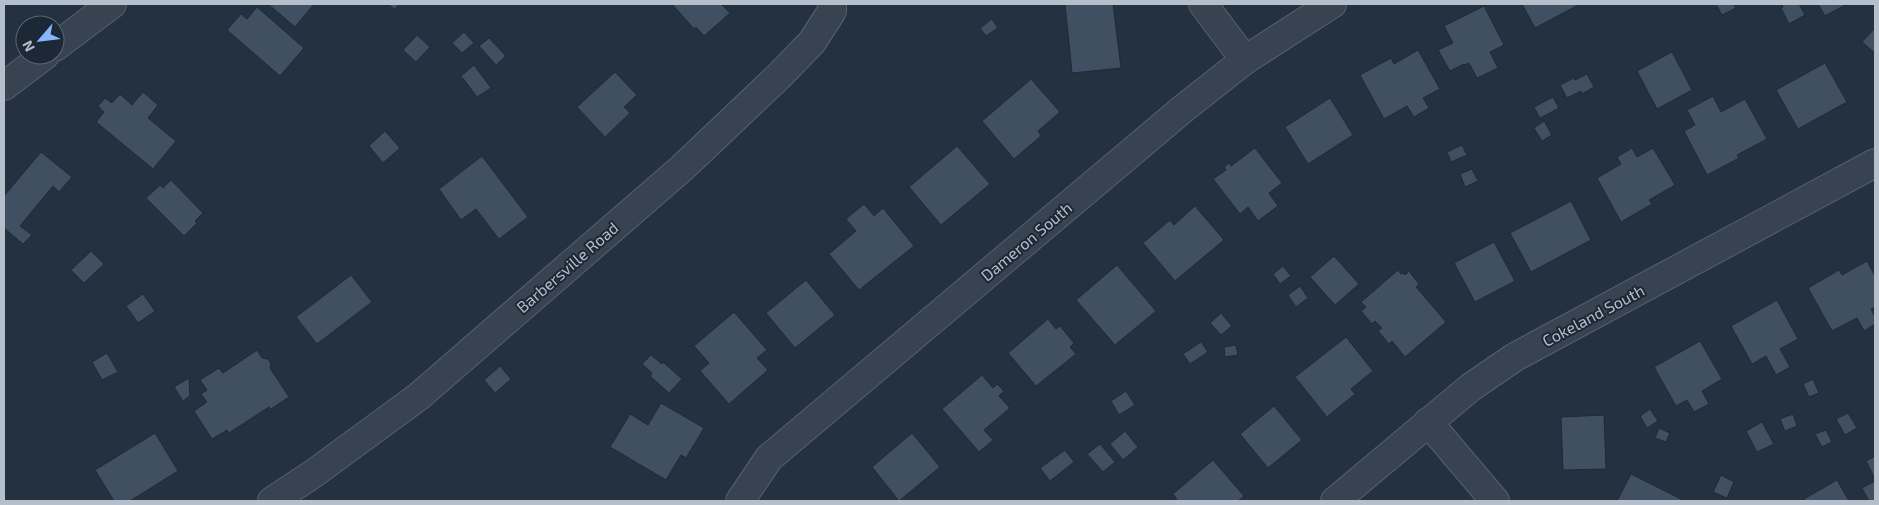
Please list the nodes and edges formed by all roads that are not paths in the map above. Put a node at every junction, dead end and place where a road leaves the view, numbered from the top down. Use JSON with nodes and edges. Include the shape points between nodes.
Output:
{"nodes":[{"id":1,"x":112,"y":4,"type":"edge"},
{"id":2,"x":832,"y":4,"type":"edge"},
{"id":3,"x":1204,"y":4,"type":"edge"},
{"id":4,"x":1332,"y":4,"type":"edge"},
{"id":5,"x":65,"y":39,"type":"edge"},
{"id":6,"x":1245,"y":60,"type":"junction"},
{"id":7,"x":32,"y":65,"type":"edge"},
{"id":8,"x":4,"y":86,"type":"edge"},
{"id":9,"x":1875,"y":163,"type":"edge"},
{"id":10,"x":1428,"y":422,"type":"junction"},
{"id":11,"x":272,"y":501,"type":"edge"},
{"id":12,"x":740,"y":501,"type":"edge"},
{"id":13,"x":1335,"y":501,"type":"edge"},
{"id":14,"x":1495,"y":501,"type":"edge"}],
"edges":[{"from":1,"to":5,"type":"street"},
{"from":2,"to":11,"type":"street","name":"Barbersville Road","via":[[832,11],[812,42],[682,168],[418,397]]},
{"from":3,"to":6,"type":"street"},
{"from":4,"to":6,"type":"street","name":"Dameron South"},
{"from":6,"to":12,"type":"street","name":"Dameron South","via":[[769,458]]},
{"from":7,"to":8,"type":"street"},
{"from":9,"to":10,"type":"street","name":"Cokeland South","via":[[1515,357],[1470,387]]},
{"from":10,"to":13,"type":"street","name":"Cokeland South"},
{"from":10,"to":14,"type":"street"}]}
